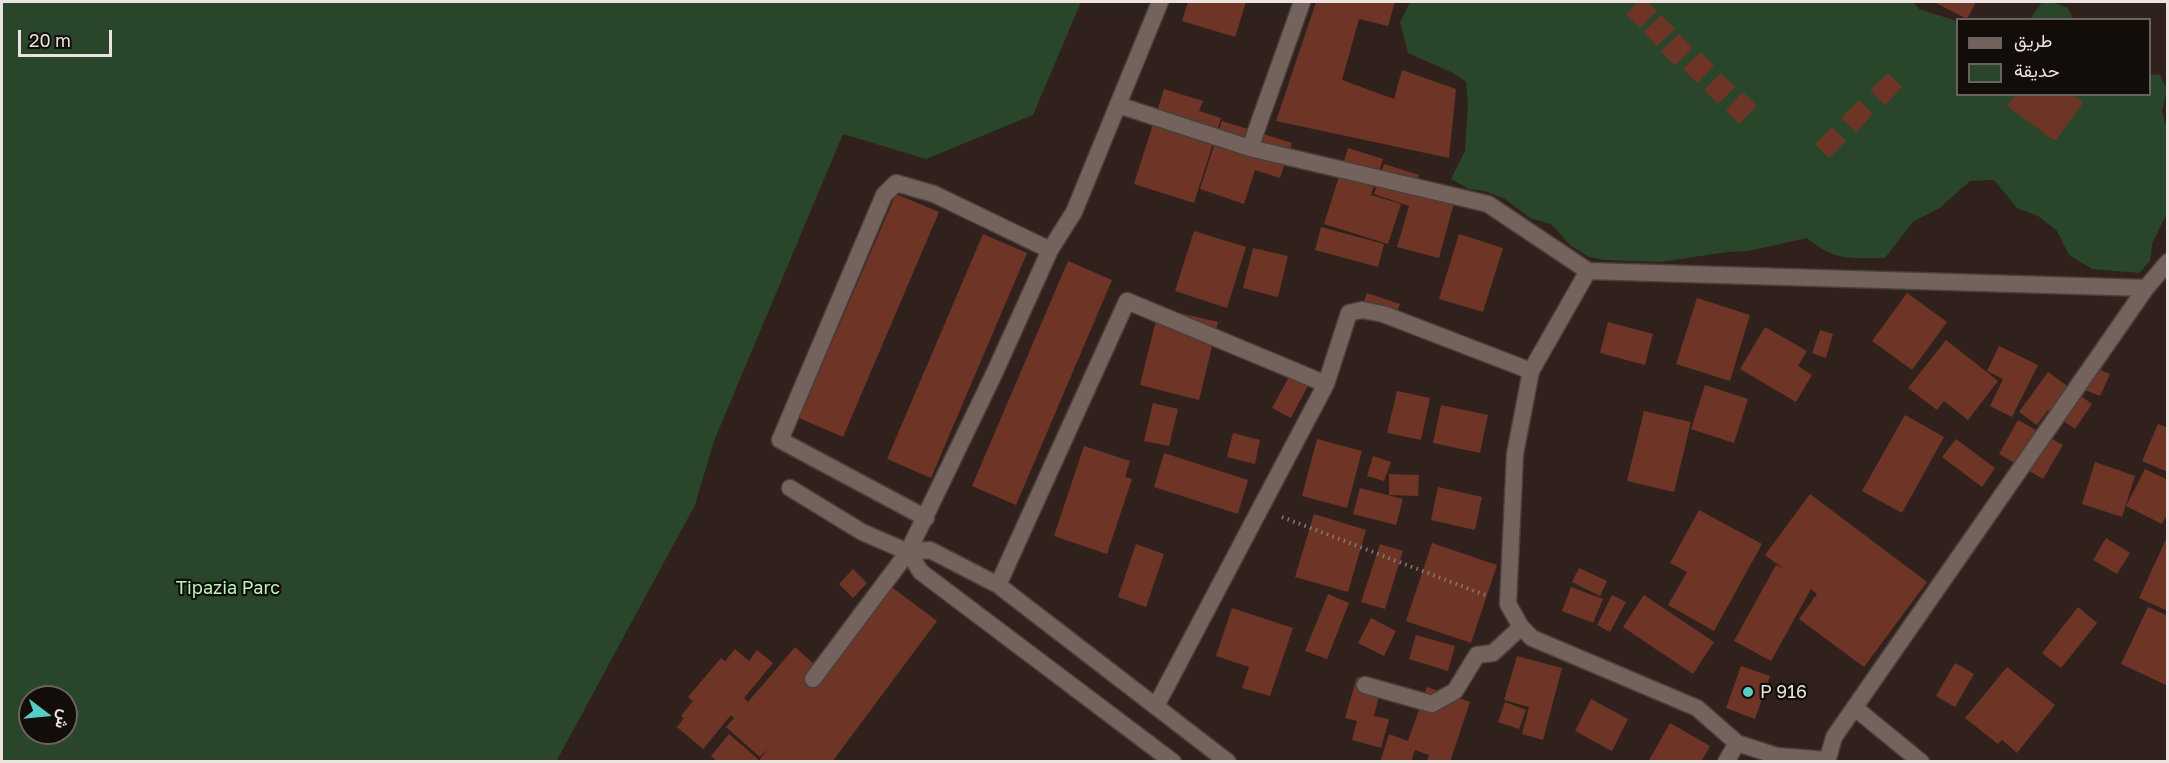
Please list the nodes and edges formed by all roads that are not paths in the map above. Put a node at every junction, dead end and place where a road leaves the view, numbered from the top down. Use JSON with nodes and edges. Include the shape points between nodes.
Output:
{"nodes":[{"id":1,"x":1160,"y":2,"type":"edge"},
{"id":2,"x":1302,"y":2,"type":"edge"},
{"id":3,"x":1118,"y":105,"type":"junction"},
{"id":4,"x":1250,"y":148,"type":"junction"},
{"id":5,"x":1050,"y":250,"type":"junction"},
{"id":6,"x":2168,"y":262,"type":"edge"},
{"id":7,"x":1588,"y":271,"type":"junction"},
{"id":8,"x":2146,"y":288,"type":"junction"},
{"id":9,"x":1531,"y":370,"type":"junction"},
{"id":10,"x":1326,"y":384,"type":"junction"},
{"id":11,"x":790,"y":488,"type":"dead end"},
{"id":12,"x":926,"y":518,"type":"junction"},
{"id":13,"x":908,"y":552,"type":"junction"},
{"id":14,"x":998,"y":585,"type":"junction"},
{"id":15,"x":1521,"y":627,"type":"junction"},
{"id":16,"x":813,"y":679,"type":"dead end"},
{"id":17,"x":1365,"y":685,"type":"dead end"},
{"id":18,"x":1156,"y":706,"type":"junction"},
{"id":19,"x":1855,"y":708,"type":"junction"},
{"id":20,"x":1737,"y":743,"type":"junction"},
{"id":21,"x":1827,"y":761,"type":"edge"},
{"id":22,"x":1173,"y":762,"type":"edge"},
{"id":23,"x":1228,"y":762,"type":"edge"},
{"id":24,"x":1726,"y":762,"type":"edge"},
{"id":25,"x":1922,"y":762,"type":"edge"}],
"edges":[{"from":1,"to":3,"type":"street"},
{"from":2,"to":4,"type":"street"},
{"from":3,"to":4,"type":"street"},
{"from":3,"to":5,"type":"street","via":[[1074,212]]},
{"from":4,"to":7,"type":"street","via":[[1488,204]]},
{"from":5,"to":12,"type":"street"},
{"from":5,"to":12,"type":"street","via":[[934,194],[896,183],[884,195],[780,440]]},
{"from":6,"to":8,"type":"street"},
{"from":7,"to":8,"type":"street"},
{"from":7,"to":9,"type":"street"},
{"from":8,"to":19,"type":"street"},
{"from":9,"to":10,"type":"street","via":[[1383,314],[1362,310],[1349,313]]},
{"from":9,"to":15,"type":"street","via":[[1515,454],[1508,604]]},
{"from":10,"to":14,"type":"street","via":[[1127,301]]},
{"from":10,"to":18,"type":"street"},
{"from":11,"to":13,"type":"street","via":[[862,532]]},
{"from":12,"to":13,"type":"street"},
{"from":13,"to":14,"type":"street","via":[[930,550]]},
{"from":13,"to":16,"type":"street"},
{"from":13,"to":22,"type":"street","via":[[921,572]]},
{"from":14,"to":18,"type":"street"},
{"from":15,"to":17,"type":"street","via":[[1493,653],[1477,655],[1455,691],[1432,704]]},
{"from":15,"to":20,"type":"street","via":[[1532,638],[1698,708]]},
{"from":18,"to":23,"type":"street"},
{"from":19,"to":21,"type":"street","via":[[1834,737]]},
{"from":19,"to":25,"type":"street"},
{"from":20,"to":21,"type":"street","via":[[1777,756]]},
{"from":20,"to":24,"type":"street"}]}
